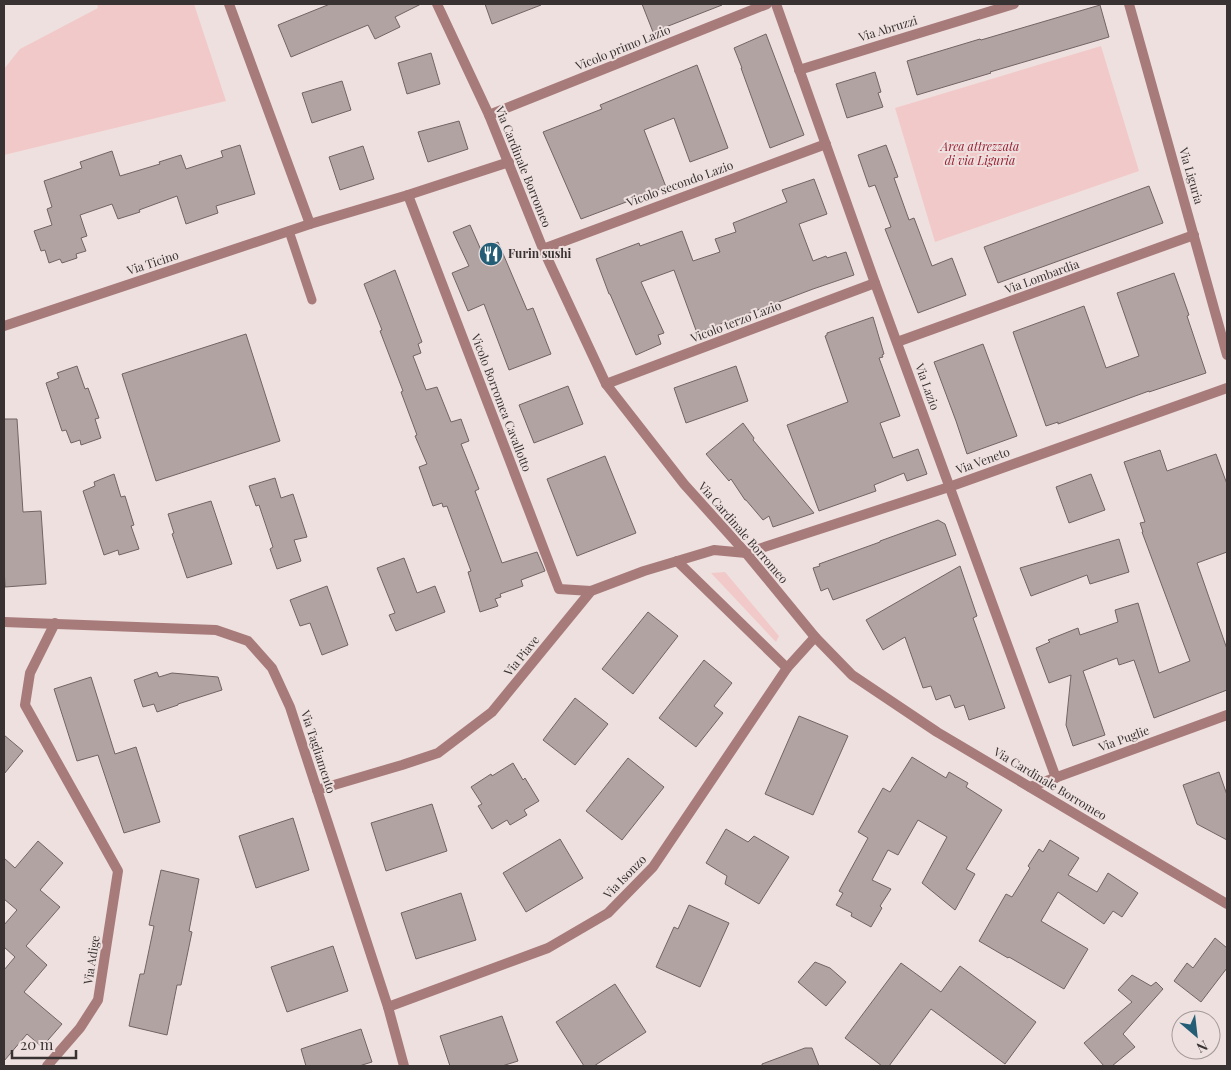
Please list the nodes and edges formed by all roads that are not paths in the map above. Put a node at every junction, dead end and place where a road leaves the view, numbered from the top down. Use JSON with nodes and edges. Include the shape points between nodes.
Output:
{"nodes":[{"id":1,"x":229,"y":4,"type":"edge"},
{"id":2,"x":437,"y":4,"type":"edge"},
{"id":3,"x":767,"y":4,"type":"edge"},
{"id":4,"x":776,"y":4,"type":"edge"},
{"id":5,"x":1014,"y":4,"type":"edge"},
{"id":6,"x":1129,"y":4,"type":"edge"},
{"id":7,"x":799,"y":70,"type":"junction"},
{"id":8,"x":489,"y":115,"type":"junction"},
{"id":9,"x":826,"y":144,"type":"junction"},
{"id":10,"x":509,"y":162,"type":"junction"},
{"id":11,"x":408,"y":195,"type":"junction"},
{"id":12,"x":310,"y":224,"type":"junction"},
{"id":13,"x":289,"y":231,"type":"junction"},
{"id":14,"x":1194,"y":235,"type":"junction"},
{"id":15,"x":543,"y":249,"type":"junction"},
{"id":16,"x":875,"y":283,"type":"junction"},
{"id":17,"x":312,"y":300,"type":"dead end"},
{"id":18,"x":4,"y":326,"type":"edge"},
{"id":19,"x":897,"y":342,"type":"junction"},
{"id":20,"x":1227,"y":355,"type":"edge"},
{"id":21,"x":606,"y":384,"type":"junction"},
{"id":22,"x":1227,"y":388,"type":"edge"},
{"id":23,"x":949,"y":487,"type":"junction"},
{"id":24,"x":746,"y":553,"type":"junction"},
{"id":25,"x":677,"y":561,"type":"junction"},
{"id":26,"x":591,"y":591,"type":"junction"},
{"id":27,"x":4,"y":622,"type":"edge"},
{"id":28,"x":55,"y":623,"type":"junction"},
{"id":29,"x":815,"y":637,"type":"junction"},
{"id":30,"x":787,"y":668,"type":"junction"},
{"id":31,"x":1227,"y":715,"type":"edge"},
{"id":32,"x":1056,"y":778,"type":"junction"},
{"id":33,"x":1030,"y":787,"type":"junction"},
{"id":34,"x":317,"y":790,"type":"junction"},
{"id":35,"x":1227,"y":904,"type":"edge"},
{"id":36,"x":388,"y":1007,"type":"junction"},
{"id":37,"x":47,"y":1066,"type":"edge"},
{"id":38,"x":404,"y":1066,"type":"edge"}],
"edges":[{"from":1,"to":12,"type":"street"},
{"from":2,"to":8,"type":"street","name":"Via Cardinale Borromeo"},
{"from":3,"to":8,"type":"street","name":"Vicolo primo Lazio"},
{"from":4,"to":7,"type":"street","name":"Via Lazio"},
{"from":5,"to":7,"type":"street","name":"Via Abruzzi"},
{"from":6,"to":14,"type":"street","name":"Via Liguria"},
{"from":7,"to":9,"type":"street","name":"Via Lazio"},
{"from":8,"to":10,"type":"street","name":"Via Cardinale Borromeo"},
{"from":9,"to":15,"type":"street","name":"Vicolo secondo Lazio"},
{"from":9,"to":16,"type":"street","name":"Via Lazio"},
{"from":10,"to":11,"type":"street","name":"Via Ticino"},
{"from":10,"to":15,"type":"street","name":"Via Cardinale Borromeo"},
{"from":11,"to":12,"type":"street","name":"Via Ticino"},
{"from":11,"to":26,"type":"street","name":"Vicolo Borromea Cavallotto","via":[[560,589]]},
{"from":12,"to":13,"type":"street","name":"Via Ticino"},
{"from":13,"to":17,"type":"lane"},
{"from":13,"to":18,"type":"street","name":"Via Ticino"},
{"from":14,"to":19,"type":"street","name":"Via Lombardia"},
{"from":14,"to":20,"type":"street","name":"Via Liguria"},
{"from":15,"to":21,"type":"street","name":"Via Cardinale Borromeo"},
{"from":16,"to":19,"type":"street","name":"Via Lazio"},
{"from":16,"to":21,"type":"street","name":"Vicolo terzo Lazio"},
{"from":19,"to":23,"type":"street","name":"Via Lazio"},
{"from":21,"to":24,"type":"street","name":"Via Cardinale Borromeo","via":[[684,484]]},
{"from":22,"to":23,"type":"street","name":"Via Veneto"},
{"from":23,"to":24,"type":"street","name":"Via Veneto"},
{"from":23,"to":32,"type":"street","name":"Via Lazio"},
{"from":24,"to":25,"type":"street","via":[[714,550]]},
{"from":24,"to":29,"type":"street","name":"Via Cardinale Borromeo"},
{"from":25,"to":26,"type":"street"},
{"from":25,"to":30,"type":"street"},
{"from":26,"to":34,"type":"street","name":"Via Piave","via":[[492,712],[438,752]]},
{"from":27,"to":28,"type":"street","name":"Via Tagliamento"},
{"from":28,"to":34,"type":"street","name":"Via Tagliamento","via":[[216,630],[248,641],[272,668],[290,707]]},
{"from":28,"to":37,"type":"street","name":"Via Adige","via":[[30,673],[25,704],[118,871],[98,1000],[80,1028]]},
{"from":29,"to":30,"type":"street","name":"Via Isonzo"},
{"from":29,"to":33,"type":"street","name":"Via Cardinale Borromeo","via":[[852,675],[937,732]]},
{"from":30,"to":36,"type":"street","name":"Via Isonzo","via":[[653,868],[608,913],[548,948]]},
{"from":31,"to":32,"type":"street","name":"Via Puglie"},
{"from":32,"to":33,"type":"street","name":"Via Puglie"},
{"from":33,"to":35,"type":"street","name":"Via Cardinale Borromeo"},
{"from":34,"to":36,"type":"street","name":"Via Tagliamento"},
{"from":36,"to":38,"type":"street","name":"Via Tagliamento"}]}
